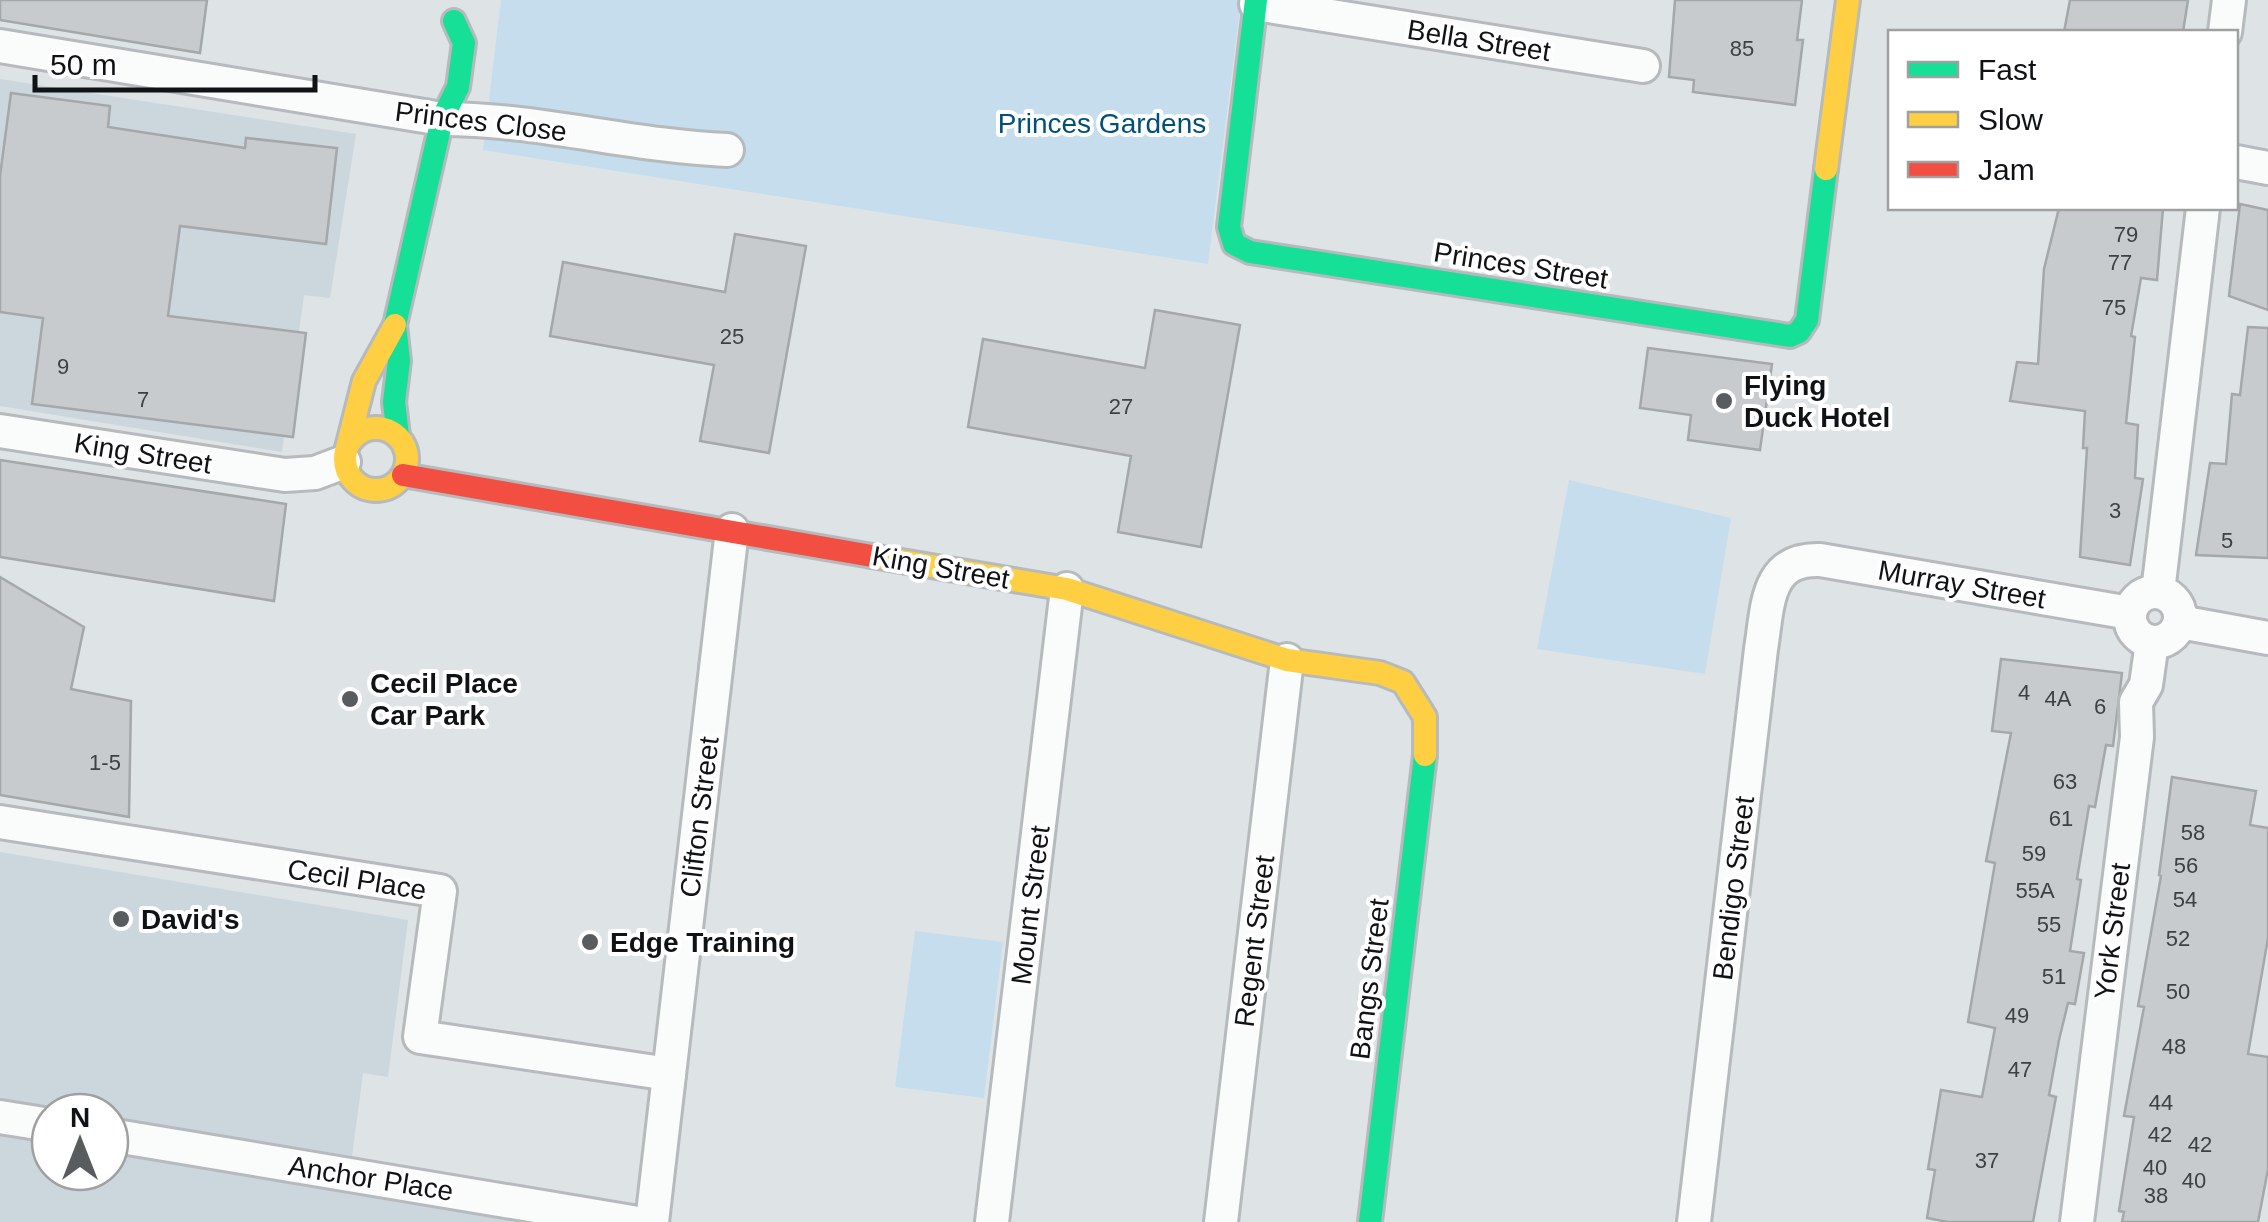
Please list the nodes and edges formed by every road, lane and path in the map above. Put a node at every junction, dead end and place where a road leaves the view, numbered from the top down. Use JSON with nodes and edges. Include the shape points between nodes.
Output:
{"nodes":[{"id":1,"x":1848,"y":0,"type":"edge"},
{"id":2,"x":2228,"y":0,"type":"edge"},
{"id":3,"x":1256,"y":2,"type":"edge"},
{"id":4,"x":450,"y":20,"type":"edge"},
{"id":5,"x":2224,"y":30,"type":"edge"},
{"id":6,"x":0,"y":46,"type":"edge"},
{"id":7,"x":1643,"y":66,"type":"dead end"},
{"id":8,"x":434,"y":84,"type":"dead end"},
{"id":9,"x":442,"y":119,"type":"junction"},
{"id":10,"x":727,"y":150,"type":"dead end"},
{"id":11,"x":2238,"y":162,"type":"edge"},
{"id":12,"x":2268,"y":168,"type":"edge"},
{"id":13,"x":2204,"y":210,"type":"edge"},
{"id":14,"x":395,"y":324,"type":"junction"},
{"id":15,"x":0,"y":432,"type":"edge"},
{"id":16,"x":398,"y":436,"type":"junction"},
{"id":17,"x":346,"y":453,"type":"junction"},
{"id":18,"x":404,"y":475,"type":"junction"},
{"id":19,"x":732,"y":530,"type":"junction"},
{"id":20,"x":1794,"y":563,"type":"joint"},
{"id":21,"x":1067,"y":589,"type":"junction"},
{"id":22,"x":2158,"y":592,"type":"junction"},
{"id":23,"x":2130,"y":613,"type":"junction"},
{"id":24,"x":2180,"y":622,"type":"junction"},
{"id":25,"x":2268,"y":638,"type":"edge"},
{"id":26,"x":2152,"y":642,"type":"junction"},
{"id":27,"x":1287,"y":660,"type":"junction"},
{"id":28,"x":1426,"y":744,"type":"joint"},
{"id":29,"x":0,"y":822,"type":"edge"},
{"id":30,"x":669,"y":1074,"type":"junction"},
{"id":31,"x":0,"y":1117,"type":"edge"},
{"id":32,"x":30,"y":1122,"type":"edge"},
{"id":33,"x":130,"y":1138,"type":"edge"},
{"id":34,"x":632,"y":1222,"type":"edge"},
{"id":35,"x":652,"y":1222,"type":"edge"},
{"id":36,"x":992,"y":1222,"type":"edge"},
{"id":37,"x":1220,"y":1222,"type":"edge"},
{"id":38,"x":1370,"y":1222,"type":"edge"},
{"id":39,"x":1694,"y":1222,"type":"edge"},
{"id":40,"x":2077,"y":1222,"type":"edge"}],
"edges":[{"from":1,"to":3,"type":"street","name":"Princes Street","via":[[1807,320],[1794,336],[1250,252],[1231,241]]},
{"from":2,"to":5,"type":"street"},
{"from":3,"to":7,"type":"street","name":"Bella Street"},
{"from":4,"to":9,"type":"street","via":[[464,43],[458,88]]},
{"from":6,"to":9,"type":"street","name":"Princes Close"},
{"from":8,"to":9,"type":"street"},
{"from":9,"to":10,"type":"street","name":"Princes Close"},
{"from":9,"to":14,"type":"street"},
{"from":11,"to":12,"type":"street"},
{"from":13,"to":22,"type":"street"},
{"from":14,"to":16,"type":"street"},
{"from":14,"to":17,"type":"street","via":[[373,354],[354,404]]},
{"from":15,"to":17,"type":"street","name":"King Street","via":[[286,475],[315,472]]},
{"from":16,"to":17,"type":"street","via":[[371,428],[354,436]]},
{"from":16,"to":18,"type":"street","via":[[407,454]]},
{"from":17,"to":18,"type":"street","via":[[352,480],[369,490],[388,488]]},
{"from":18,"to":19,"type":"street","name":"King Street"},
{"from":19,"to":21,"type":"street","name":"King Street"},
{"from":19,"to":30,"type":"street","name":"Clifton Street"},
{"from":20,"to":23,"type":"street","name":"Murray Street","via":[[1820,560]]},
{"from":20,"to":39,"type":"street","name":"Bendigo Street","via":[[1776,579],[1764,632]]},
{"from":21,"to":27,"type":"street","name":"King Street"},
{"from":21,"to":36,"type":"street","name":"Mount Street"},
{"from":22,"to":23,"type":"street","via":[[2135,601]]},
{"from":22,"to":24,"type":"street","via":[[2170,597]]},
{"from":23,"to":26,"type":"street","via":[[2139,637]]},
{"from":24,"to":25,"type":"street"},
{"from":24,"to":26,"type":"street","via":[[2165,640]]},
{"from":26,"to":40,"type":"street","name":"York Street","via":[[2146,685],[2136,702]]},
{"from":27,"to":28,"type":"street","name":"King Street","via":[[1403,682],[1425,717]]},
{"from":27,"to":37,"type":"street","name":"Regent Street"},
{"from":28,"to":38,"type":"street","name":"Bangs Street"},
{"from":29,"to":30,"type":"street","name":"Cecil Place","via":[[440,891],[420,1037]]},
{"from":30,"to":35,"type":"street","name":"Clifton Street"},
{"from":31,"to":32,"type":"street"},
{"from":33,"to":34,"type":"street","name":"Anchor Place"}]}
